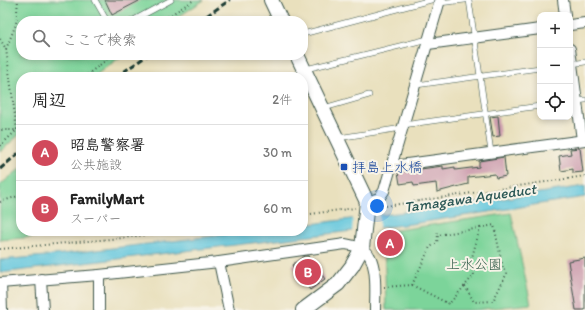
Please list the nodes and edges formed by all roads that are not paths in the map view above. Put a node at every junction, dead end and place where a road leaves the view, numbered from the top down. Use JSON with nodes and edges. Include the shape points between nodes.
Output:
{"nodes":[{"id":1,"x":95,"y":0,"type":"edge"},
{"id":2,"x":171,"y":0,"type":"edge"},
{"id":3,"x":271,"y":0,"type":"edge"},
{"id":4,"x":465,"y":0,"type":"edge"},
{"id":5,"x":469,"y":0,"type":"edge"},
{"id":6,"x":563,"y":0,"type":"edge"},
{"id":7,"x":436,"y":1,"type":"edge"},
{"id":8,"x":565,"y":12,"type":"edge"},
{"id":9,"x":103,"y":16,"type":"edge"},
{"id":10,"x":141,"y":16,"type":"edge"},
{"id":11,"x":279,"y":16,"type":"edge"},
{"id":12,"x":585,"y":23,"type":"edge"},
{"id":13,"x":573,"y":25,"type":"edge"},
{"id":14,"x":537,"y":29,"type":"edge"},
{"id":15,"x":308,"y":33,"type":"edge"},
{"id":16,"x":474,"y":38,"type":"junction"},
{"id":17,"x":429,"y":42,"type":"junction"},
{"id":18,"x":299,"y":60,"type":"edge"},
{"id":19,"x":585,"y":62,"type":"edge"},
{"id":20,"x":573,"y":64,"type":"edge"},
{"id":21,"x":537,"y":68,"type":"edge"},
{"id":22,"x":304,"y":70,"type":"joint"},
{"id":23,"x":479,"y":76,"type":"junction"},
{"id":24,"x":573,"y":76,"type":"edge"},
{"id":25,"x":308,"y":79,"type":"edge"},
{"id":26,"x":416,"y":85,"type":"junction"},
{"id":27,"x":369,"y":95,"type":"dead end"},
{"id":28,"x":577,"y":101,"type":"edge"},
{"id":29,"x":537,"y":106,"type":"edge"},
{"id":30,"x":321,"y":109,"type":"junction"},
{"id":31,"x":484,"y":114,"type":"junction"},
{"id":32,"x":403,"y":126,"type":"junction"},
{"id":33,"x":336,"y":138,"type":"junction"},
{"id":34,"x":584,"y":140,"type":"edge"},
{"id":35,"x":491,"y":152,"type":"junction"},
{"id":36,"x":392,"y":166,"type":"junction"},
{"id":37,"x":367,"y":208,"type":"junction"},
{"id":38,"x":363,"y":242,"type":"junction"},
{"id":39,"x":218,"y":262,"type":"junction"},
{"id":40,"x":98,"y":275,"type":"junction"},
{"id":41,"x":41,"y":279,"type":"junction"},
{"id":42,"x":0,"y":283,"type":"edge"},
{"id":43,"x":2,"y":310,"type":"edge"},
{"id":44,"x":43,"y":310,"type":"edge"},
{"id":45,"x":99,"y":310,"type":"edge"},
{"id":46,"x":229,"y":310,"type":"edge"},
{"id":47,"x":303,"y":310,"type":"edge"},
{"id":48,"x":375,"y":310,"type":"edge"}],
"edges":[{"from":1,"to":9,"type":"lane"},
{"from":2,"to":10,"type":"lane"},
{"from":3,"to":11,"type":"main road"},
{"from":4,"to":7,"type":"lane"},
{"from":5,"to":16,"type":"lane"},
{"from":6,"to":8,"type":"street"},
{"from":7,"to":15,"type":"lane"},
{"from":7,"to":17,"type":"street"},
{"from":12,"to":13,"type":"street"},
{"from":14,"to":16,"type":"street"},
{"from":16,"to":17,"type":"street"},
{"from":16,"to":23,"type":"lane"},
{"from":17,"to":22,"type":"lane"},
{"from":17,"to":26,"type":"street"},
{"from":18,"to":22,"type":"main road"},
{"from":19,"to":20,"type":"lane"},
{"from":21,"to":23,"type":"lane"},
{"from":23,"to":26,"type":"lane"},
{"from":23,"to":31,"type":"lane"},
{"from":24,"to":28,"type":"street"},
{"from":25,"to":30,"type":"main road"},
{"from":26,"to":32,"type":"street"},
{"from":27,"to":30,"type":"lane"},
{"from":28,"to":34,"type":"street"},
{"from":29,"to":31,"type":"lane"},
{"from":30,"to":33,"type":"main road"},
{"from":31,"to":32,"type":"lane"},
{"from":31,"to":35,"type":"lane"},
{"from":32,"to":33,"type":"lane"},
{"from":32,"to":36,"type":"street"},
{"from":33,"to":37,"type":"main road"},
{"from":34,"to":35,"type":"street"},
{"from":35,"to":36,"type":"street"},
{"from":36,"to":37,"type":"street","via":[[384,191]]},
{"from":37,"to":38,"type":"main road"},
{"from":38,"to":39,"type":"street"},
{"from":38,"to":47,"type":"main road","via":[[352,266],[338,284]]},
{"from":38,"to":48,"type":"street","via":[[372,257]]},
{"from":39,"to":40,"type":"street"},
{"from":39,"to":46,"type":"street"},
{"from":40,"to":41,"type":"street"},
{"from":40,"to":45,"type":"street"},
{"from":41,"to":42,"type":"street"},
{"from":41,"to":44,"type":"street"},
{"from":42,"to":43,"type":"street"}]}
